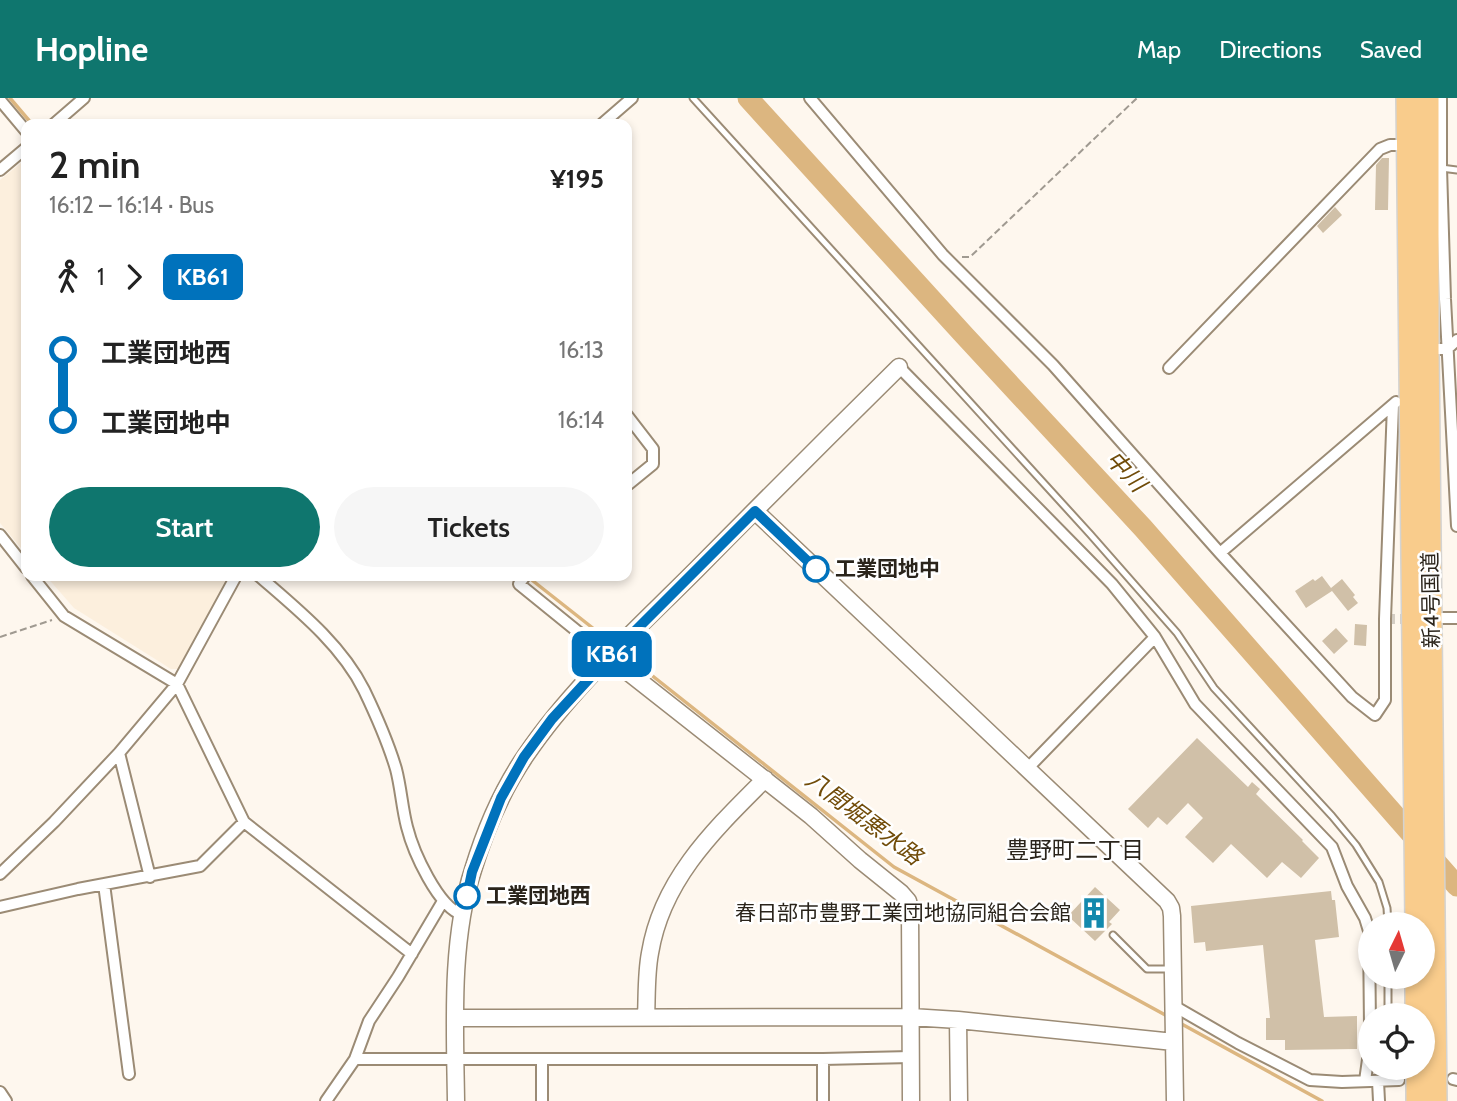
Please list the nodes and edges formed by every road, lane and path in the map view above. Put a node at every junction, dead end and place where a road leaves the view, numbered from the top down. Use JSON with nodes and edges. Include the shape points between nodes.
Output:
{"nodes":[{"id":1,"x":84,"y":98,"type":"edge"},
{"id":2,"x":632,"y":98,"type":"edge"},
{"id":3,"x":693,"y":98,"type":"edge"},
{"id":4,"x":810,"y":98,"type":"edge"},
{"id":5,"x":1137,"y":98,"type":"edge"},
{"id":6,"x":1407,"y":98,"type":"edge"},
{"id":7,"x":1428,"y":98,"type":"edge"},
{"id":8,"x":1441,"y":98,"type":"edge"},
{"id":9,"x":0,"y":100,"type":"edge"},
{"id":10,"x":70,"y":103,"type":"edge"},
{"id":11,"x":58,"y":119,"type":"edge"},
{"id":12,"x":608,"y":119,"type":"edge"},
{"id":13,"x":21,"y":125,"type":"edge"},
{"id":14,"x":1408,"y":145,"type":"junction"},
{"id":15,"x":21,"y":152,"type":"edge"},
{"id":16,"x":1441,"y":168,"type":"junction"},
{"id":17,"x":0,"y":170,"type":"edge"},
{"id":18,"x":1457,"y":170,"type":"edge"},
{"id":19,"x":943,"y":255,"type":"junction"},
{"id":20,"x":1451,"y":300,"type":"edge"},
{"id":21,"x":1457,"y":340,"type":"edge"},
{"id":22,"x":1438,"y":349,"type":"junction"},
{"id":23,"x":899,"y":367,"type":"joint"},
{"id":24,"x":1169,"y":368,"type":"dead end"},
{"id":25,"x":1410,"y":389,"type":"junction"},
{"id":26,"x":1393,"y":405,"type":"junction"},
{"id":27,"x":632,"y":422,"type":"edge"},
{"id":28,"x":632,"y":481,"type":"edge"},
{"id":29,"x":755,"y":511,"type":"junction"},
{"id":30,"x":1457,"y":526,"type":"edge"},
{"id":31,"x":0,"y":535,"type":"edge"},
{"id":32,"x":1220,"y":553,"type":"junction"},
{"id":33,"x":21,"y":562,"type":"edge"},
{"id":34,"x":36,"y":581,"type":"edge"},
{"id":35,"x":233,"y":581,"type":"edge"},
{"id":36,"x":265,"y":581,"type":"edge"},
{"id":37,"x":520,"y":581,"type":"edge"},
{"id":38,"x":64,"y":616,"type":"junction"},
{"id":39,"x":1443,"y":618,"type":"dead end"},
{"id":40,"x":1457,"y":618,"type":"edge"},
{"id":41,"x":0,"y":637,"type":"edge"},
{"id":42,"x":1155,"y":637,"type":"junction"},
{"id":43,"x":615,"y":651,"type":"junction"},
{"id":44,"x":177,"y":684,"type":"junction"},
{"id":45,"x":119,"y":753,"type":"junction"},
{"id":46,"x":1027,"y":769,"type":"junction"},
{"id":47,"x":765,"y":779,"type":"junction"},
{"id":48,"x":244,"y":822,"type":"junction"},
{"id":49,"x":0,"y":874,"type":"edge"},
{"id":50,"x":150,"y":877,"type":"junction"},
{"id":51,"x":104,"y":884,"type":"junction"},
{"id":52,"x":443,"y":901,"type":"junction"},
{"id":53,"x":0,"y":907,"type":"edge"},
{"id":54,"x":1387,"y":912,"type":"edge"},
{"id":55,"x":1416,"y":912,"type":"edge"},
{"id":56,"x":463,"y":915,"type":"junction"},
{"id":57,"x":1112,"y":935,"type":"dead end"},
{"id":58,"x":412,"y":954,"type":"junction"},
{"id":59,"x":1173,"y":969,"type":"junction"},
{"id":60,"x":1370,"y":1003,"type":"edge"},
{"id":61,"x":1426,"y":1003,"type":"edge"},
{"id":62,"x":1174,"y":1009,"type":"junction"},
{"id":63,"x":911,"y":1017,"type":"junction"},
{"id":64,"x":456,"y":1018,"type":"junction"},
{"id":65,"x":646,"y":1018,"type":"junction"},
{"id":66,"x":958,"y":1020,"type":"junction"},
{"id":67,"x":1174,"y":1035,"type":"junction"},
{"id":68,"x":911,"y":1057,"type":"junction"},
{"id":69,"x":355,"y":1059,"type":"junction"},
{"id":70,"x":456,"y":1059,"type":"junction"},
{"id":71,"x":541,"y":1059,"type":"junction"},
{"id":72,"x":823,"y":1059,"type":"junction"},
{"id":73,"x":129,"y":1074,"type":"dead end"},
{"id":74,"x":1388,"y":1080,"type":"joint"},
{"id":75,"x":1417,"y":1080,"type":"edge"},
{"id":76,"x":1434,"y":1080,"type":"edge"},
{"id":77,"x":1366,"y":1081,"type":"joint"},
{"id":78,"x":0,"y":1093,"type":"edge"},
{"id":79,"x":6,"y":1101,"type":"edge"},
{"id":80,"x":326,"y":1101,"type":"edge"},
{"id":81,"x":456,"y":1101,"type":"edge"},
{"id":82,"x":542,"y":1101,"type":"edge"},
{"id":83,"x":823,"y":1101,"type":"edge"},
{"id":84,"x":911,"y":1101,"type":"edge"},
{"id":85,"x":958,"y":1101,"type":"edge"},
{"id":86,"x":1175,"y":1101,"type":"edge"},
{"id":87,"x":1379,"y":1101,"type":"edge"},
{"id":88,"x":1417,"y":1101,"type":"edge"},
{"id":89,"x":1436,"y":1101,"type":"edge"}],
"edges":[{"from":1,"to":10,"type":"street"},
{"from":2,"to":12,"type":"street"},
{"from":3,"to":54,"type":"lane","via":[[1177,633],[1213,688],[1356,845],[1379,882]]},
{"from":4,"to":19,"type":"street"},
{"from":5,"to":19,"type":"path","via":[[970,257]]},
{"from":6,"to":14,"type":"highway","name":"新4号国道"},
{"from":7,"to":22,"type":"highway","name":"新4号国道"},
{"from":8,"to":16,"type":"street"},
{"from":9,"to":13,"type":"street"},
{"from":10,"to":11,"type":"street"},
{"from":14,"to":24,"type":"street","via":[[1380,149]]},
{"from":14,"to":25,"type":"highway","name":"新4号国道"},
{"from":15,"to":17,"type":"street"},
{"from":16,"to":18,"type":"lane"},
{"from":16,"to":20,"type":"street"},
{"from":19,"to":32,"type":"street","via":[[1053,365]]},
{"from":20,"to":22,"type":"street"},
{"from":21,"to":22,"type":"street"},
{"from":22,"to":30,"type":"street"},
{"from":22,"to":61,"type":"highway","name":"新4号国道"},
{"from":23,"to":29,"type":"street"},
{"from":23,"to":42,"type":"street","via":[[1112,584]]},
{"from":25,"to":26,"type":"street"},
{"from":25,"to":55,"type":"highway","name":"新4号国道"},
{"from":26,"to":32,"type":"street"},
{"from":26,"to":32,"type":"street","via":[[1385,700],[1375,715],[1352,697]]},
{"from":27,"to":28,"type":"street","via":[[653,449],[653,464]]},
{"from":29,"to":43,"type":"street"},
{"from":29,"to":46,"type":"street"},
{"from":31,"to":33,"type":"street"},
{"from":34,"to":38,"type":"street"},
{"from":35,"to":44,"type":"street"},
{"from":36,"to":52,"type":"street","via":[[335,647],[362,687],[396,770],[408,830]]},
{"from":37,"to":43,"type":"street"},
{"from":38,"to":41,"type":"path"},
{"from":38,"to":44,"type":"street"},
{"from":39,"to":40,"type":"street"},
{"from":42,"to":46,"type":"street"},
{"from":42,"to":60,"type":"street","via":[[1195,704],[1332,848],[1369,931]]},
{"from":43,"to":47,"type":"street"},
{"from":43,"to":56,"type":"street","via":[[552,719],[524,757],[501,798],[472,872]]},
{"from":44,"to":45,"type":"street"},
{"from":44,"to":48,"type":"street"},
{"from":45,"to":49,"type":"street"},
{"from":45,"to":50,"type":"street"},
{"from":46,"to":59,"type":"street","via":[[1167,901],[1172,916]]},
{"from":47,"to":63,"type":"street","via":[[908,901]]},
{"from":47,"to":65,"type":"street","via":[[706,839],[669,896],[650,951]]},
{"from":48,"to":50,"type":"street","via":[[200,866]]},
{"from":48,"to":58,"type":"street"},
{"from":50,"to":51,"type":"street"},
{"from":51,"to":53,"type":"street"},
{"from":51,"to":73,"type":"street"},
{"from":52,"to":56,"type":"street"},
{"from":52,"to":58,"type":"street"},
{"from":56,"to":64,"type":"street"},
{"from":57,"to":59,"type":"lane","via":[[1147,969]]},
{"from":58,"to":69,"type":"street","via":[[369,1021]]},
{"from":59,"to":62,"type":"street"},
{"from":62,"to":67,"type":"street"},
{"from":62,"to":77,"type":"street","via":[[1310,1080]]},
{"from":63,"to":65,"type":"street"},
{"from":63,"to":66,"type":"street"},
{"from":63,"to":68,"type":"street"},
{"from":64,"to":65,"type":"street"},
{"from":64,"to":70,"type":"street"},
{"from":66,"to":67,"type":"street"},
{"from":66,"to":85,"type":"street"},
{"from":67,"to":86,"type":"street"},
{"from":68,"to":72,"type":"street"},
{"from":68,"to":84,"type":"street"},
{"from":69,"to":70,"type":"street"},
{"from":69,"to":80,"type":"street"},
{"from":70,"to":71,"type":"street"},
{"from":70,"to":81,"type":"street"},
{"from":71,"to":72,"type":"street"},
{"from":71,"to":82,"type":"street"},
{"from":72,"to":83,"type":"street"},
{"from":74,"to":77,"type":"street"},
{"from":74,"to":87,"type":"street"},
{"from":75,"to":88,"type":"highway"},
{"from":76,"to":89,"type":"highway","name":"新4号国道"},
{"from":78,"to":79,"type":"street"}]}
